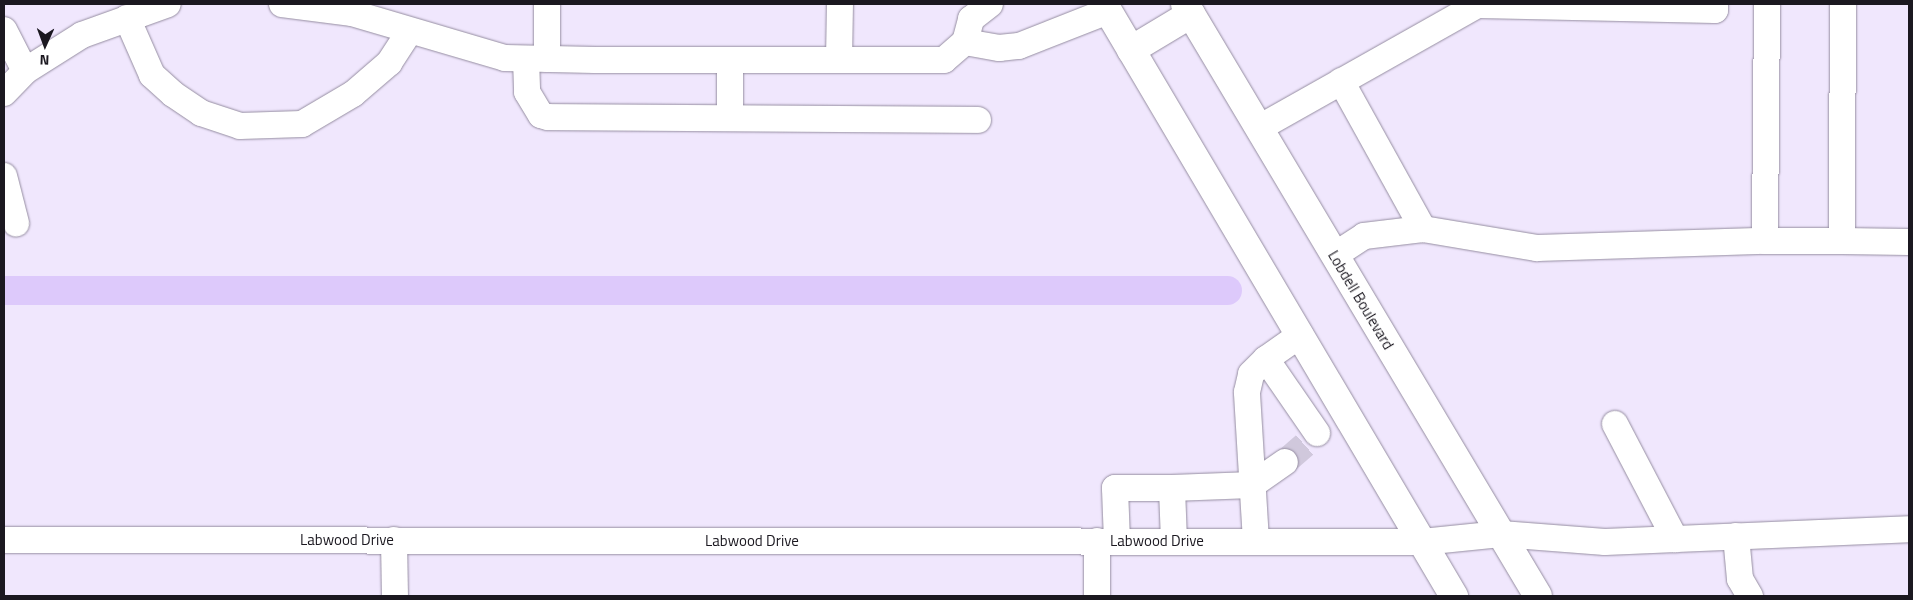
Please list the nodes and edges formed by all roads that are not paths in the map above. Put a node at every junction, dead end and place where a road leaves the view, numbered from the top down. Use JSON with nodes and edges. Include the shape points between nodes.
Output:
{"nodes":[{"id":1,"x":168,"y":4,"type":"edge"},
{"id":2,"x":282,"y":4,"type":"edge"},
{"id":3,"x":547,"y":4,"type":"edge"},
{"id":4,"x":840,"y":4,"type":"edge"},
{"id":5,"x":990,"y":4,"type":"edge"},
{"id":6,"x":1479,"y":4,"type":"edge"},
{"id":7,"x":1715,"y":4,"type":"edge"},
{"id":8,"x":1766,"y":4,"type":"edge"},
{"id":9,"x":1843,"y":4,"type":"edge"},
{"id":10,"x":1564,"y":5,"type":"edge"},
{"id":11,"x":1651,"y":6,"type":"edge"},
{"id":12,"x":1106,"y":7,"type":"edge"},
{"id":13,"x":1188,"y":9,"type":"edge"},
{"id":14,"x":126,"y":18,"type":"junction"},
{"id":15,"x":4,"y":30,"type":"edge"},
{"id":16,"x":409,"y":32,"type":"junction"},
{"id":17,"x":965,"y":42,"type":"junction"},
{"id":18,"x":1132,"y":50,"type":"junction"},
{"id":19,"x":536,"y":59,"type":"junction"},
{"id":20,"x":730,"y":60,"type":"junction"},
{"id":21,"x":839,"y":60,"type":"junction"},
{"id":22,"x":25,"y":71,"type":"junction"},
{"id":23,"x":1341,"y":81,"type":"junction"},
{"id":24,"x":4,"y":93,"type":"edge"},
{"id":25,"x":730,"y":118,"type":"junction"},
{"id":26,"x":978,"y":120,"type":"dead end"},
{"id":27,"x":1258,"y":128,"type":"junction"},
{"id":28,"x":4,"y":176,"type":"edge"},
{"id":29,"x":16,"y":223,"type":"dead end"},
{"id":30,"x":1423,"y":229,"type":"junction"},
{"id":31,"x":1765,"y":240,"type":"junction"},
{"id":32,"x":1842,"y":241,"type":"junction"},
{"id":33,"x":1909,"y":242,"type":"edge"},
{"id":34,"x":1335,"y":255,"type":"junction"},
{"id":35,"x":1300,"y":334,"type":"junction"},
{"id":36,"x":1266,"y":359,"type":"junction"},
{"id":37,"x":1346,"y":413,"type":"junction"},
{"id":38,"x":1615,"y":424,"type":"dead end"},
{"id":39,"x":1285,"y":462,"type":"tunnel mouth"},
{"id":40,"x":1252,"y":485,"type":"junction"},
{"id":41,"x":1172,"y":488,"type":"junction"},
{"id":42,"x":1909,"y":529,"type":"edge"},
{"id":43,"x":1501,"y":534,"type":"junction"},
{"id":44,"x":1736,"y":536,"type":"junction"},
{"id":45,"x":1675,"y":539,"type":"junction"},
{"id":46,"x":4,"y":540,"type":"edge"},
{"id":47,"x":394,"y":540,"type":"junction"},
{"id":48,"x":1107,"y":541,"type":"junction"},
{"id":49,"x":1174,"y":541,"type":"junction"},
{"id":50,"x":1256,"y":541,"type":"junction"},
{"id":51,"x":1422,"y":542,"type":"junction"},
{"id":52,"x":395,"y":596,"type":"edge"},
{"id":53,"x":1097,"y":596,"type":"edge"},
{"id":54,"x":1454,"y":596,"type":"edge"},
{"id":55,"x":1538,"y":596,"type":"edge"},
{"id":56,"x":1750,"y":596,"type":"edge"}],
"edges":[{"from":1,"to":14,"type":"street"},
{"from":2,"to":16,"type":"street","via":[[352,13]]},
{"from":3,"to":19,"type":"street"},
{"from":4,"to":21,"type":"street"},
{"from":5,"to":17,"type":"street","via":[[970,19]]},
{"from":6,"to":10,"type":"street"},
{"from":6,"to":23,"type":"street"},
{"from":7,"to":11,"type":"street","via":[[1715,10]]},
{"from":8,"to":31,"type":"street"},
{"from":9,"to":32,"type":"street"},
{"from":10,"to":11,"type":"street"},
{"from":12,"to":17,"type":"street","via":[[1019,46],[999,48]]},
{"from":12,"to":18,"type":"main road"},
{"from":13,"to":18,"type":"main road"},
{"from":13,"to":27,"type":"main road","name":"Lobdell Boulevard"},
{"from":14,"to":16,"type":"street","via":[[152,75],[201,113],[240,126],[302,124],[354,94],[389,63]]},
{"from":14,"to":22,"type":"street","via":[[82,35]]},
{"from":15,"to":22,"type":"street"},
{"from":16,"to":19,"type":"street","via":[[505,58]]},
{"from":17,"to":21,"type":"street","via":[[944,60]]},
{"from":18,"to":35,"type":"main road"},
{"from":19,"to":20,"type":"street"},
{"from":19,"to":25,"type":"street","via":[[527,92],[541,115]]},
{"from":20,"to":21,"type":"street"},
{"from":20,"to":25,"type":"street"},
{"from":22,"to":24,"type":"street"},
{"from":23,"to":27,"type":"street"},
{"from":23,"to":30,"type":"street"},
{"from":25,"to":26,"type":"street"},
{"from":27,"to":34,"type":"main road","name":"Lobdell Boulevard"},
{"from":28,"to":29,"type":"street"},
{"from":30,"to":31,"type":"street","via":[[1537,248]]},
{"from":30,"to":34,"type":"street","via":[[1364,236]]},
{"from":31,"to":32,"type":"street"},
{"from":32,"to":33,"type":"street"},
{"from":34,"to":43,"type":"main road","name":"Lobdell Boulevard"},
{"from":35,"to":36,"type":"street"},
{"from":35,"to":37,"type":"main road"},
{"from":36,"to":37,"type":"street","via":[[1312,438]]},
{"from":36,"to":40,"type":"street","via":[[1251,374],[1247,392]]},
{"from":37,"to":51,"type":"main road"},
{"from":38,"to":45,"type":"street"},
{"from":39,"to":40,"type":"street"},
{"from":40,"to":41,"type":"street"},
{"from":40,"to":50,"type":"street"},
{"from":41,"to":48,"type":"street","via":[[1115,488]]},
{"from":41,"to":49,"type":"street"},
{"from":42,"to":44,"type":"street","name":"Labwood Drive"},
{"from":43,"to":45,"type":"street","name":"Labwood Drive","via":[[1605,542]]},
{"from":43,"to":51,"type":"street","name":"Labwood Drive"},
{"from":43,"to":55,"type":"main road","name":"Lobdell Boulevard"},
{"from":44,"to":45,"type":"street","name":"Labwood Drive"},
{"from":44,"to":56,"type":"street","via":[[1740,579]]},
{"from":46,"to":47,"type":"street","name":"Labwood Drive"},
{"from":47,"to":48,"type":"street","name":"Labwood Drive"},
{"from":47,"to":52,"type":"street"},
{"from":48,"to":49,"type":"street","name":"Labwood Drive"},
{"from":48,"to":53,"type":"street"},
{"from":49,"to":50,"type":"street","name":"Labwood Drive"},
{"from":50,"to":51,"type":"street","name":"Labwood Drive"},
{"from":51,"to":54,"type":"main road"}]}
